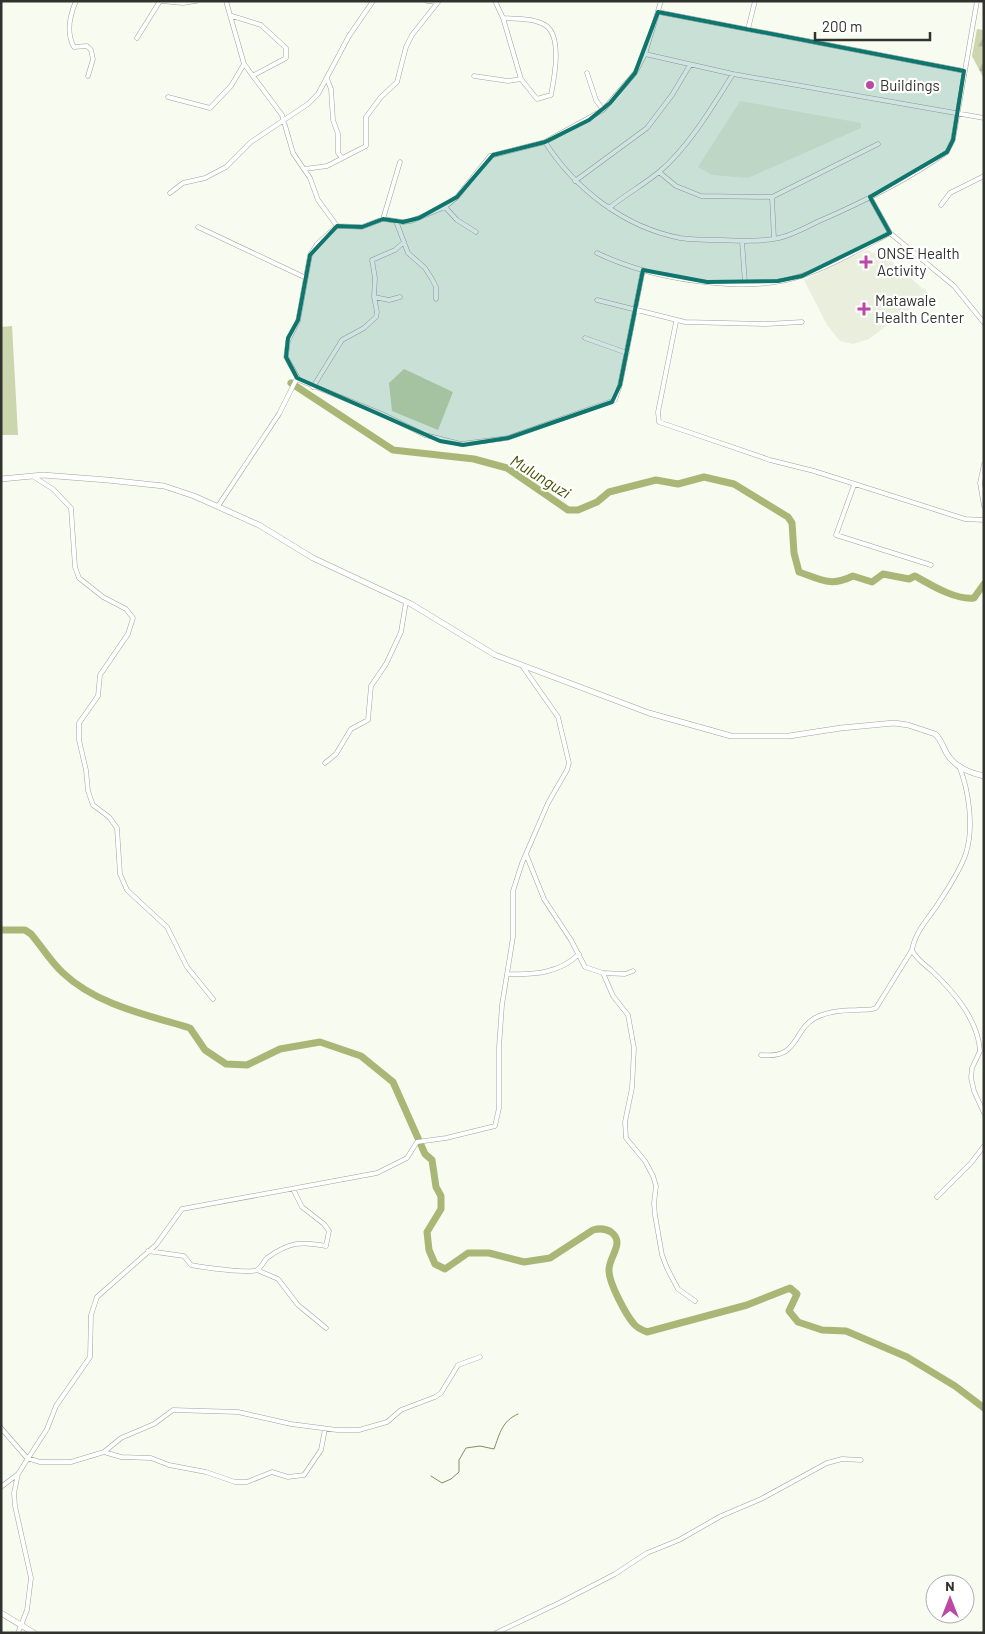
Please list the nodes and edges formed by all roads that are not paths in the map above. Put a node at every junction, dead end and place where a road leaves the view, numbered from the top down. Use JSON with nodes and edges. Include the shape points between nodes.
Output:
{"nodes":[{"id":1,"x":76,"y":1,"type":"edge"},
{"id":2,"x":160,"y":1,"type":"edge"},
{"id":3,"x":196,"y":1,"type":"edge"},
{"id":4,"x":226,"y":1,"type":"edge"},
{"id":5,"x":373,"y":1,"type":"edge"},
{"id":6,"x":427,"y":1,"type":"edge"},
{"id":7,"x":495,"y":1,"type":"edge"},
{"id":8,"x":661,"y":1,"type":"edge"},
{"id":9,"x":755,"y":1,"type":"edge"},
{"id":10,"x":977,"y":1,"type":"edge"},
{"id":11,"x":438,"y":2,"type":"edge"},
{"id":12,"x":658,"y":12,"type":"junction"},
{"id":13,"x":232,"y":16,"type":"junction"},
{"id":14,"x":503,"y":18,"type":"junction"},
{"id":15,"x":748,"y":29,"type":"junction"},
{"id":16,"x":137,"y":38,"type":"dead end"},
{"id":17,"x":645,"y":54,"type":"junction"},
{"id":18,"x":244,"y":64,"type":"junction"},
{"id":19,"x":690,"y":65,"type":"junction"},
{"id":20,"x":964,"y":71,"type":"junction"},
{"id":21,"x":587,"y":73,"type":"dead end"},
{"id":22,"x":733,"y":74,"type":"junction"},
{"id":23,"x":254,"y":75,"type":"junction"},
{"id":24,"x":88,"y":76,"type":"dead end"},
{"id":25,"x":474,"y":76,"type":"dead end"},
{"id":26,"x":327,"y":79,"type":"junction"},
{"id":27,"x":521,"y":80,"type":"junction"},
{"id":28,"x":168,"y":96,"type":"dead end"},
{"id":29,"x":603,"y":110,"type":"junction"},
{"id":30,"x":957,"y":115,"type":"junction"},
{"id":31,"x":984,"y":118,"type":"edge"},
{"id":32,"x":284,"y":120,"type":"junction"},
{"id":33,"x":545,"y":142,"type":"junction"},
{"id":34,"x":878,"y":144,"type":"dead end"},
{"id":35,"x":342,"y":158,"type":"junction"},
{"id":36,"x":400,"y":162,"type":"dead end"},
{"id":37,"x":305,"y":169,"type":"junction"},
{"id":38,"x":659,"y":172,"type":"junction"},
{"id":39,"x":984,"y":176,"type":"edge"},
{"id":40,"x":575,"y":181,"type":"junction"},
{"id":41,"x":170,"y":193,"type":"dead end"},
{"id":42,"x":772,"y":197,"type":"junction"},
{"id":43,"x":870,"y":197,"type":"junction"},
{"id":44,"x":941,"y":205,"type":"dead end"},
{"id":45,"x":445,"y":207,"type":"junction"},
{"id":46,"x":609,"y":208,"type":"junction"},
{"id":47,"x":383,"y":219,"type":"junction"},
{"id":48,"x":396,"y":221,"type":"junction"},
{"id":49,"x":337,"y":226,"type":"junction"},
{"id":50,"x":198,"y":227,"type":"dead end"},
{"id":51,"x":476,"y":232,"type":"dead end"},
{"id":52,"x":890,"y":233,"type":"junction"},
{"id":53,"x":774,"y":239,"type":"junction"},
{"id":54,"x":742,"y":241,"type":"junction"},
{"id":55,"x":404,"y":242,"type":"junction"},
{"id":56,"x":597,"y":253,"type":"dead end"},
{"id":57,"x":643,"y":270,"type":"junction"},
{"id":58,"x":304,"y":277,"type":"junction"},
{"id":59,"x":745,"y":283,"type":"junction"},
{"id":60,"x":374,"y":297,"type":"junction"},
{"id":61,"x":400,"y":297,"type":"dead end"},
{"id":62,"x":436,"y":299,"type":"dead end"},
{"id":63,"x":597,"y":300,"type":"dead end"},
{"id":64,"x":635,"y":311,"type":"junction"},
{"id":65,"x":676,"y":322,"type":"junction"},
{"id":66,"x":802,"y":322,"type":"dead end"},
{"id":67,"x":984,"y":323,"type":"edge"},
{"id":68,"x":585,"y":338,"type":"dead end"},
{"id":69,"x":627,"y":353,"type":"junction"},
{"id":70,"x":296,"y":378,"type":"junction"},
{"id":71,"x":313,"y":387,"type":"junction"},
{"id":72,"x":984,"y":464,"type":"edge"},
{"id":73,"x":32,"y":476,"type":"junction"},
{"id":74,"x":1,"y":479,"type":"edge"},
{"id":75,"x":854,"y":485,"type":"junction"},
{"id":76,"x":218,"y":506,"type":"junction"},
{"id":77,"x":984,"y":506,"type":"edge"},
{"id":78,"x":984,"y":520,"type":"edge"},
{"id":79,"x":931,"y":565,"type":"dead end"},
{"id":80,"x":406,"y":602,"type":"junction"},
{"id":81,"x":523,"y":667,"type":"junction"},
{"id":82,"x":326,"y":763,"type":"dead end"},
{"id":83,"x":959,"y":766,"type":"junction"},
{"id":84,"x":984,"y":776,"type":"edge"},
{"id":85,"x":526,"y":854,"type":"junction"},
{"id":86,"x":912,"y":950,"type":"junction"},
{"id":87,"x":579,"y":954,"type":"junction"},
{"id":88,"x":633,"y":971,"type":"dead end"},
{"id":89,"x":603,"y":973,"type":"junction"},
{"id":90,"x":508,"y":974,"type":"junction"},
{"id":91,"x":213,"y":999,"type":"dead end"},
{"id":92,"x":761,"y":1055,"type":"dead end"},
{"id":93,"x":984,"y":1113,"type":"edge"},
{"id":94,"x":984,"y":1146,"type":"edge"},
{"id":95,"x":293,"y":1189,"type":"junction"},
{"id":96,"x":937,"y":1198,"type":"dead end"},
{"id":97,"x":148,"y":1252,"type":"junction"},
{"id":98,"x":257,"y":1270,"type":"junction"},
{"id":99,"x":695,"y":1301,"type":"dead end"},
{"id":100,"x":326,"y":1328,"type":"dead end"},
{"id":101,"x":480,"y":1356,"type":"dead end"},
{"id":102,"x":1,"y":1428,"type":"edge"},
{"id":103,"x":325,"y":1429,"type":"junction"},
{"id":104,"x":104,"y":1452,"type":"junction"},
{"id":105,"x":28,"y":1458,"type":"junction"},
{"id":106,"x":861,"y":1460,"type":"dead end"},
{"id":107,"x":18,"y":1474,"type":"junction"},
{"id":108,"x":1,"y":1487,"type":"edge"},
{"id":109,"x":1,"y":1613,"type":"edge"},
{"id":110,"x":20,"y":1625,"type":"junction"},
{"id":111,"x":18,"y":1633,"type":"edge"},
{"id":112,"x":34,"y":1633,"type":"edge"},
{"id":113,"x":496,"y":1633,"type":"edge"}],
"edges":[{"from":1,"to":24,"type":"street","via":[[70,18],[70,36],[74,47],[87,46],[91,50]]},
{"from":2,"to":3,"type":"street"},
{"from":2,"to":16,"type":"street"},
{"from":4,"to":13,"type":"street"},
{"from":5,"to":26,"type":"street","via":[[349,36]]},
{"from":6,"to":11,"type":"street"},
{"from":7,"to":14,"type":"street"},
{"from":8,"to":12,"type":"street"},
{"from":9,"to":15,"type":"street"},
{"from":10,"to":20,"type":"street"},
{"from":11,"to":35,"type":"street","via":[[412,35],[397,82],[366,118],[366,146]]},
{"from":12,"to":15,"type":"street"},
{"from":12,"to":17,"type":"street"},
{"from":13,"to":18,"type":"street"},
{"from":13,"to":23,"type":"street","via":[[261,25],[286,48],[286,58]]},
{"from":14,"to":27,"type":"street"},
{"from":14,"to":27,"type":"street","via":[[540,23],[551,31],[554,40],[557,66],[551,95],[537,99]]},
{"from":15,"to":20,"type":"street"},
{"from":17,"to":19,"type":"street"},
{"from":17,"to":29,"type":"street","via":[[635,73]]},
{"from":18,"to":23,"type":"street"},
{"from":18,"to":28,"type":"street","via":[[231,86],[210,108]]},
{"from":19,"to":22,"type":"street"},
{"from":19,"to":40,"type":"street","via":[[647,128]]},
{"from":20,"to":30,"type":"street"},
{"from":21,"to":29,"type":"street","via":[[598,105]]},
{"from":22,"to":30,"type":"street"},
{"from":22,"to":38,"type":"street","via":[[709,112]]},
{"from":23,"to":32,"type":"street"},
{"from":25,"to":27,"type":"street"},
{"from":26,"to":32,"type":"street","via":[[308,104]]},
{"from":26,"to":35,"type":"street","via":[[331,89],[332,120],[338,134],[338,153]]},
{"from":29,"to":33,"type":"street"},
{"from":30,"to":31,"type":"street"},
{"from":30,"to":43,"type":"street","via":[[953,140],[947,152]]},
{"from":32,"to":37,"type":"street","via":[[290,146]]},
{"from":32,"to":41,"type":"street","via":[[243,148],[226,167],[205,178],[183,183]]},
{"from":33,"to":40,"type":"street"},
{"from":33,"to":45,"type":"street","via":[[490,156]]},
{"from":34,"to":42,"type":"street"},
{"from":35,"to":37,"type":"street","via":[[327,166]]},
{"from":36,"to":47,"type":"street"},
{"from":37,"to":49,"type":"street","via":[[318,200]]},
{"from":38,"to":42,"type":"street","via":[[676,186],[701,196]]},
{"from":38,"to":46,"type":"street"},
{"from":39,"to":44,"type":"street","via":[[950,194]]},
{"from":40,"to":46,"type":"street"},
{"from":42,"to":53,"type":"street"},
{"from":43,"to":52,"type":"street"},
{"from":43,"to":53,"type":"street"},
{"from":45,"to":48,"type":"street","via":[[411,221]]},
{"from":45,"to":51,"type":"street","via":[[457,220]]},
{"from":46,"to":54,"type":"street","via":[[643,226],[673,236]]},
{"from":47,"to":48,"type":"street"},
{"from":47,"to":49,"type":"street","via":[[362,227]]},
{"from":48,"to":55,"type":"street"},
{"from":49,"to":58,"type":"street","via":[[314,249]]},
{"from":50,"to":58,"type":"street"},
{"from":52,"to":59,"type":"street","via":[[802,276]]},
{"from":52,"to":67,"type":"street","via":[[954,286]]},
{"from":53,"to":54,"type":"street"},
{"from":54,"to":59,"type":"street"},
{"from":55,"to":60,"type":"street","via":[[395,250],[372,260],[376,278]]},
{"from":55,"to":62,"type":"street","via":[[411,257],[425,268],[432,279]]},
{"from":56,"to":57,"type":"street"},
{"from":57,"to":59,"type":"street","via":[[681,280]]},
{"from":57,"to":64,"type":"street"},
{"from":58,"to":70,"type":"street","via":[[298,319],[288,338],[287,350],[287,359]]},
{"from":60,"to":61,"type":"street","via":[[392,300]]},
{"from":60,"to":71,"type":"street","via":[[376,317],[342,340]]},
{"from":63,"to":64,"type":"street"},
{"from":64,"to":65,"type":"street"},
{"from":64,"to":69,"type":"street"},
{"from":65,"to":66,"type":"street"},
{"from":65,"to":75,"type":"street","via":[[658,412],[659,422]]},
{"from":68,"to":69,"type":"street"},
{"from":69,"to":71,"type":"street","via":[[617,395],[612,402],[508,438],[462,444],[425,435]]},
{"from":70,"to":71,"type":"street"},
{"from":70,"to":76,"type":"street","via":[[279,414]]},
{"from":72,"to":77,"type":"street","via":[[980,483]]},
{"from":73,"to":74,"type":"street"},
{"from":73,"to":76,"type":"street","via":[[56,475],[164,486]]},
{"from":73,"to":91,"type":"street","via":[[54,489],[71,508],[75,567],[79,578],[103,597],[126,609],[133,618],[128,634],[100,675],[96,700],[80,723],[79,740],[89,795],[93,804],[109,817],[116,828],[120,874],[127,890],[167,927],[187,967]]},
{"from":75,"to":78,"type":"street","via":[[966,519]]},
{"from":75,"to":79,"type":"street","via":[[836,535]]},
{"from":76,"to":80,"type":"street"},
{"from":80,"to":81,"type":"street","via":[[489,652]]},
{"from":80,"to":82,"type":"street","via":[[401,632],[372,686],[368,720],[351,728],[336,754]]},
{"from":81,"to":83,"type":"street","via":[[649,713],[735,736],[788,736],[867,725],[908,725],[935,734],[948,756]]},
{"from":81,"to":85,"type":"street","via":[[558,717],[569,759],[567,770],[548,803]]},
{"from":83,"to":84,"type":"street"},
{"from":83,"to":86,"type":"street","via":[[968,806],[966,853],[914,940]]},
{"from":85,"to":87,"type":"street","via":[[544,899]]},
{"from":85,"to":90,"type":"street","via":[[513,893],[515,918]]},
{"from":86,"to":92,"type":"street","via":[[876,1008],[817,1017],[808,1023],[788,1050],[773,1056]]},
{"from":86,"to":93,"type":"street","via":[[950,990],[970,1018],[980,1048],[971,1072],[972,1083]]},
{"from":87,"to":89,"type":"street","via":[[586,968]]},
{"from":87,"to":90,"type":"street","via":[[570,963],[546,973]]},
{"from":88,"to":89,"type":"street"},
{"from":89,"to":99,"type":"street","via":[[613,996],[628,1015],[634,1048],[632,1088],[624,1122],[626,1138],[653,1176],[655,1215],[667,1268],[678,1289]]},
{"from":90,"to":95,"type":"street","via":[[499,1047],[500,1092],[492,1128],[417,1142],[407,1158],[377,1173]]},
{"from":94,"to":96,"type":"street"},
{"from":95,"to":97,"type":"street","via":[[182,1209]]},
{"from":95,"to":98,"type":"street","via":[[302,1207],[329,1231],[326,1246],[298,1243],[270,1257]]},
{"from":97,"to":98,"type":"street","via":[[184,1256],[191,1265],[204,1265],[214,1270]]},
{"from":97,"to":105,"type":"street","via":[[97,1297],[91,1316],[90,1357],[56,1406],[47,1429]]},
{"from":98,"to":100,"type":"street","via":[[278,1279],[298,1305]]},
{"from":101,"to":103,"type":"street","via":[[458,1365],[438,1395],[401,1410],[387,1422],[352,1431]]},
{"from":102,"to":105,"type":"street"},
{"from":103,"to":104,"type":"street","via":[[286,1424],[238,1412],[173,1410],[154,1424],[121,1438]]},
{"from":103,"to":104,"type":"street","via":[[321,1450],[304,1475],[288,1477],[272,1472],[244,1483],[150,1458],[121,1457]]},
{"from":104,"to":105,"type":"street","via":[[70,1462],[40,1462]]},
{"from":105,"to":107,"type":"street"},
{"from":106,"to":113,"type":"street","via":[[827,1463]]},
{"from":107,"to":108,"type":"street"},
{"from":107,"to":110,"type":"street","via":[[15,1506],[31,1578],[28,1610]]},
{"from":109,"to":110,"type":"street"},
{"from":110,"to":111,"type":"street"},
{"from":110,"to":112,"type":"street"}]}
